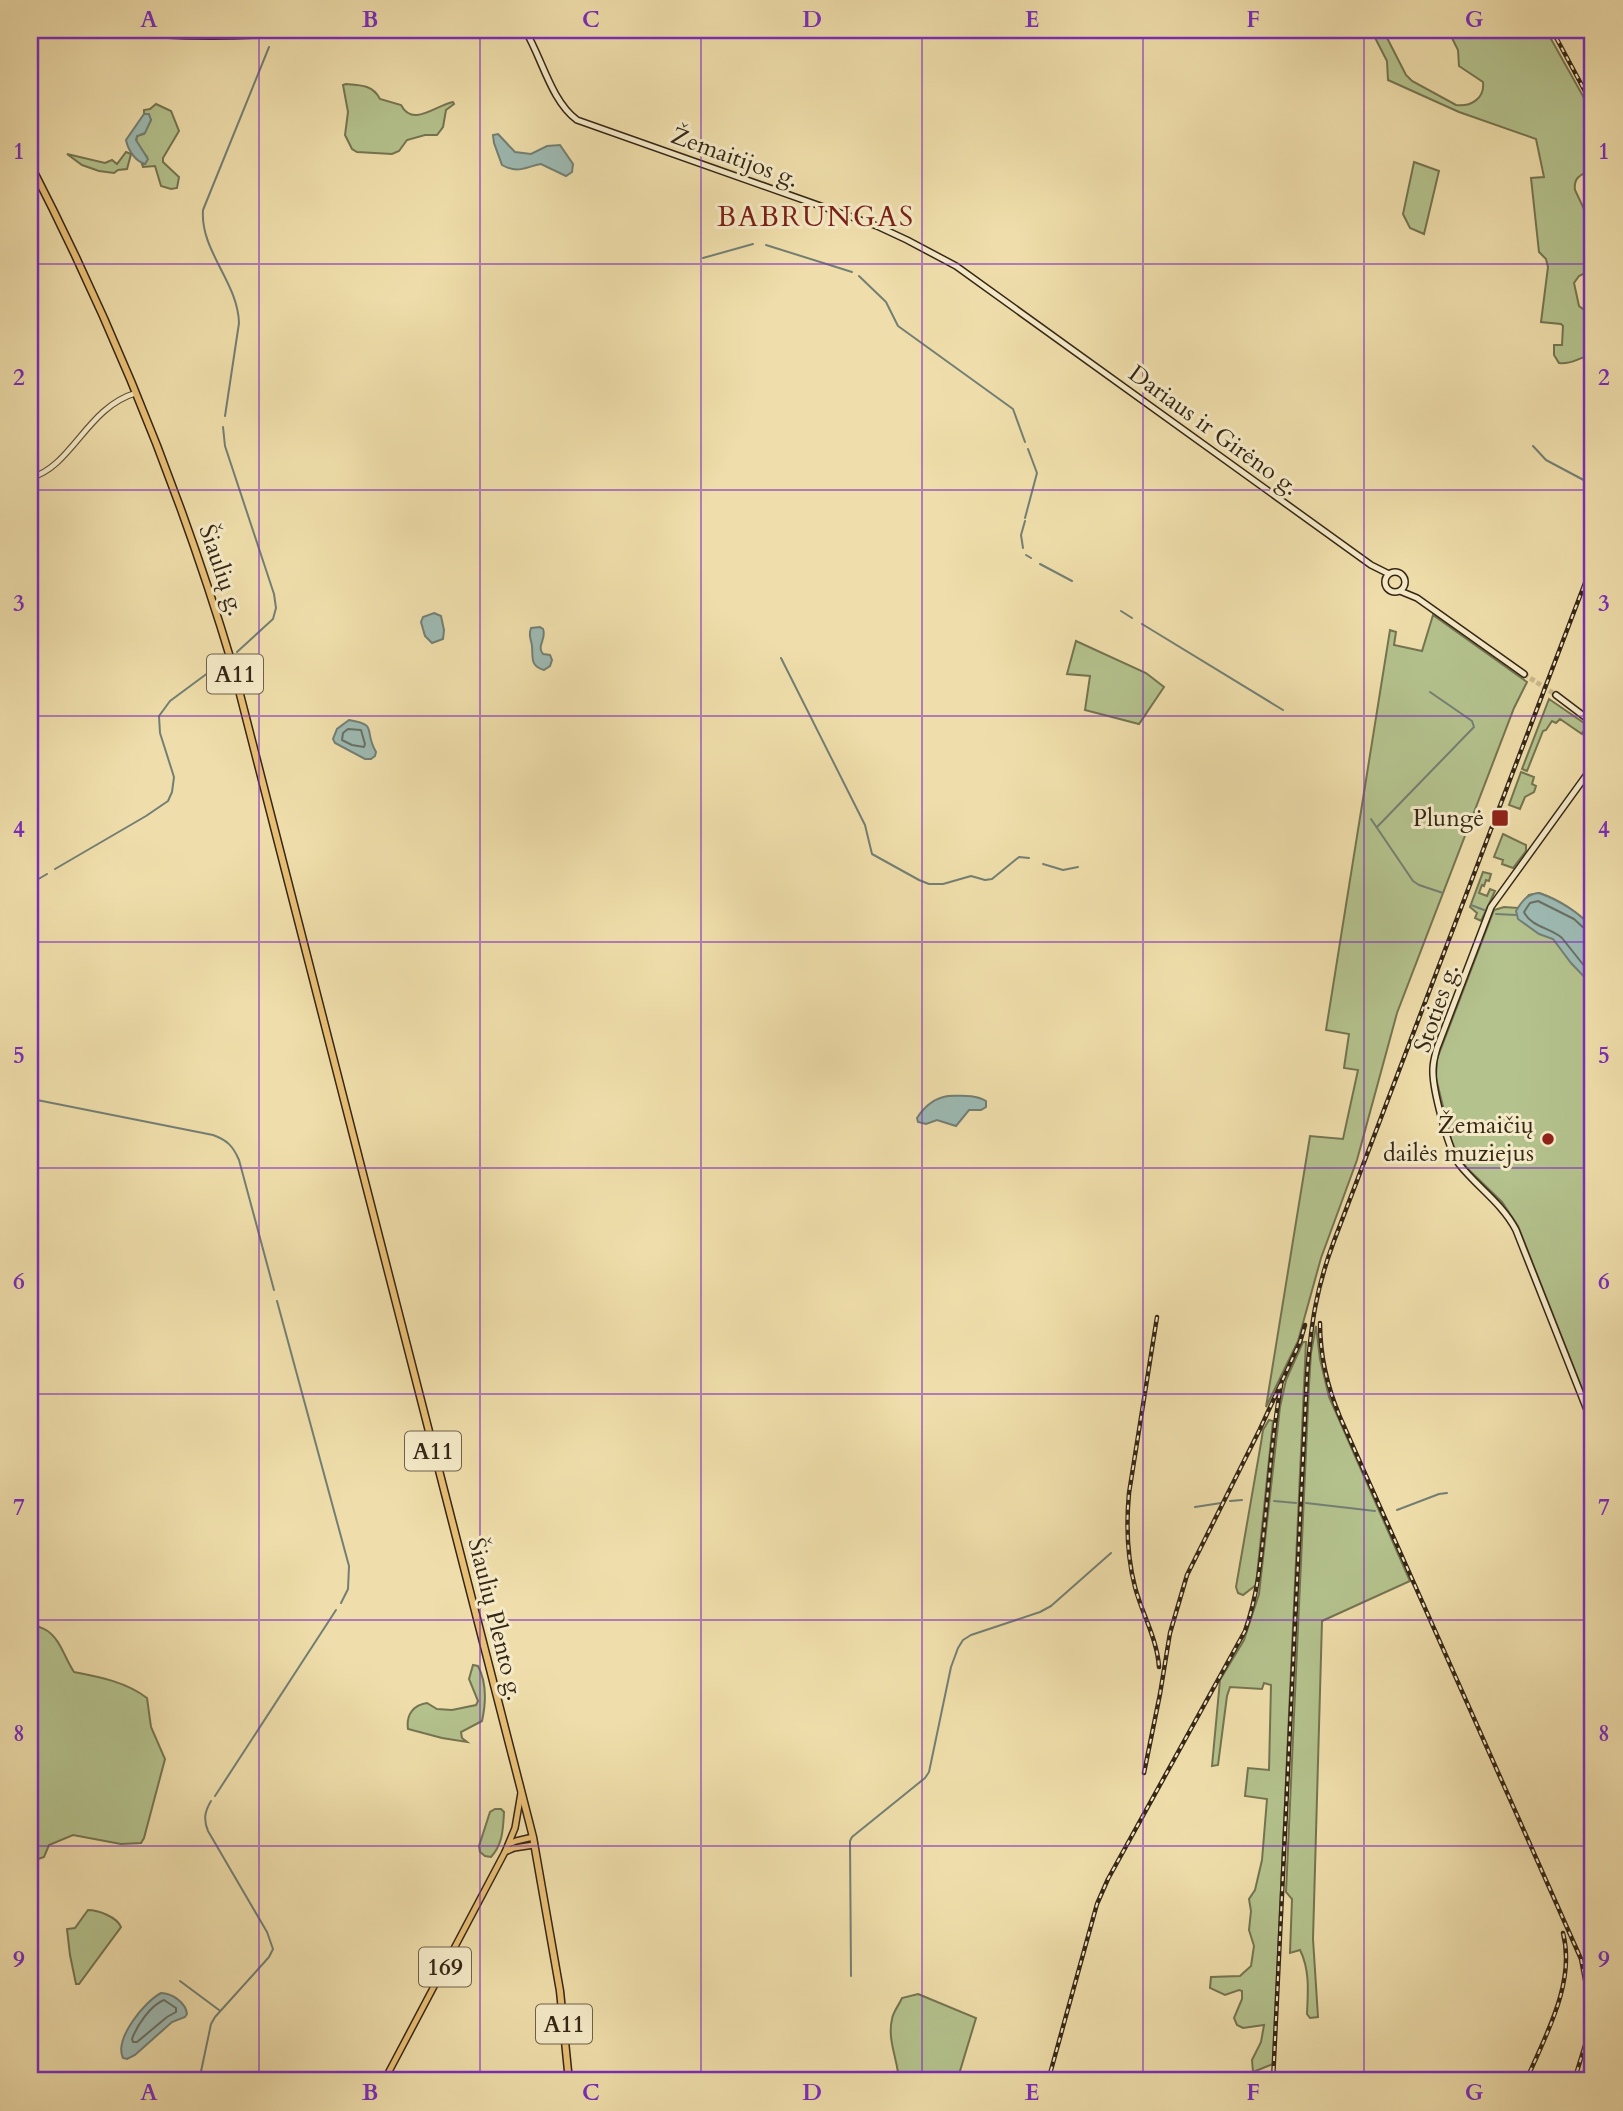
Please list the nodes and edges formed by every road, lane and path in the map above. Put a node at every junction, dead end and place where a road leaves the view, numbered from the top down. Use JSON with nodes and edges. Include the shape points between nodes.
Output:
{"nodes":[{"id":1,"x":101,"y":30,"type":"edge"},
{"id":2,"x":325,"y":30,"type":"edge"},
{"id":3,"x":528,"y":30,"type":"edge"},
{"id":4,"x":30,"y":164,"type":"edge"},
{"id":5,"x":1035,"y":323,"type":"joint"},
{"id":6,"x":136,"y":393,"type":"junction"},
{"id":7,"x":30,"y":478,"type":"edge"},
{"id":8,"x":1387,"y":577,"type":"junction"},
{"id":9,"x":1405,"y":584,"type":"junction"},
{"id":10,"x":1400,"y":591,"type":"junction"},
{"id":11,"x":1417,"y":598,"type":"junction"},
{"id":12,"x":1524,"y":674,"type":"tunnel mouth"},
{"id":13,"x":1556,"y":695,"type":"tunnel mouth"},
{"id":14,"x":1593,"y":723,"type":"edge"},
{"id":15,"x":1593,"y":766,"type":"edge"},
{"id":16,"x":362,"y":1172,"type":"joint"},
{"id":17,"x":1593,"y":1425,"type":"edge"},
{"id":18,"x":521,"y":1793,"type":"junction"},
{"id":19,"x":533,"y":1841,"type":"junction"},
{"id":20,"x":509,"y":1845,"type":"junction"},
{"id":21,"x":506,"y":1853,"type":"junction"},
{"id":22,"x":384,"y":2081,"type":"edge"},
{"id":23,"x":569,"y":2081,"type":"edge"}],
"edges":[{"from":1,"to":2,"type":"main road","via":[[199,36]]},
{"from":3,"to":5,"type":"main road","name":"Žemaitijos g.","via":[[558,98],[586,124],[881,228],[956,266]]},
{"from":4,"to":6,"type":"highway","name":"Šiaulių g.","number":"A11"},
{"from":5,"to":8,"type":"main road","name":"Dariaus ir Girėno g."},
{"from":6,"to":7,"type":"street","via":[[109,407],[57,462]]},
{"from":6,"to":16,"type":"highway","name":"Šiaulių g.","number":"A11","via":[[201,566],[233,667]]},
{"from":8,"to":9,"type":"main road","name":"Dariaus ir Girėno g.","via":[[1400,573]]},
{"from":8,"to":10,"type":"main road","name":"Dariaus ir Girėno g.","via":[[1389,590]]},
{"from":9,"to":10,"type":"main road"},
{"from":9,"to":11,"type":"main road","name":"Dariaus ir Girėno g."},
{"from":10,"to":11,"type":"main road","name":"Dariaus ir Girėno g."},
{"from":11,"to":12,"type":"main road","name":"Dariaus ir Girėno g."},
{"from":13,"to":14,"type":"main road"},
{"from":15,"to":17,"type":"main road","name":"Stoties g.","via":[[1491,907],[1433,1069],[1453,1154],[1513,1224]]},
{"from":16,"to":18,"type":"highway","name":"Šiaulių Plento g.","number":"A11"},
{"from":18,"to":19,"type":"highway","name":"Šiaulių Plento g.","number":"A11"},
{"from":18,"to":20,"type":"main road"},
{"from":19,"to":20,"type":"main road"},
{"from":19,"to":21,"type":"main road"},
{"from":19,"to":23,"type":"highway","name":"Šiaulių Plento g.","number":"A11","via":[[560,1991]]},
{"from":20,"to":21,"type":"main road"},
{"from":21,"to":22,"type":"main road","number":"169"}]}
